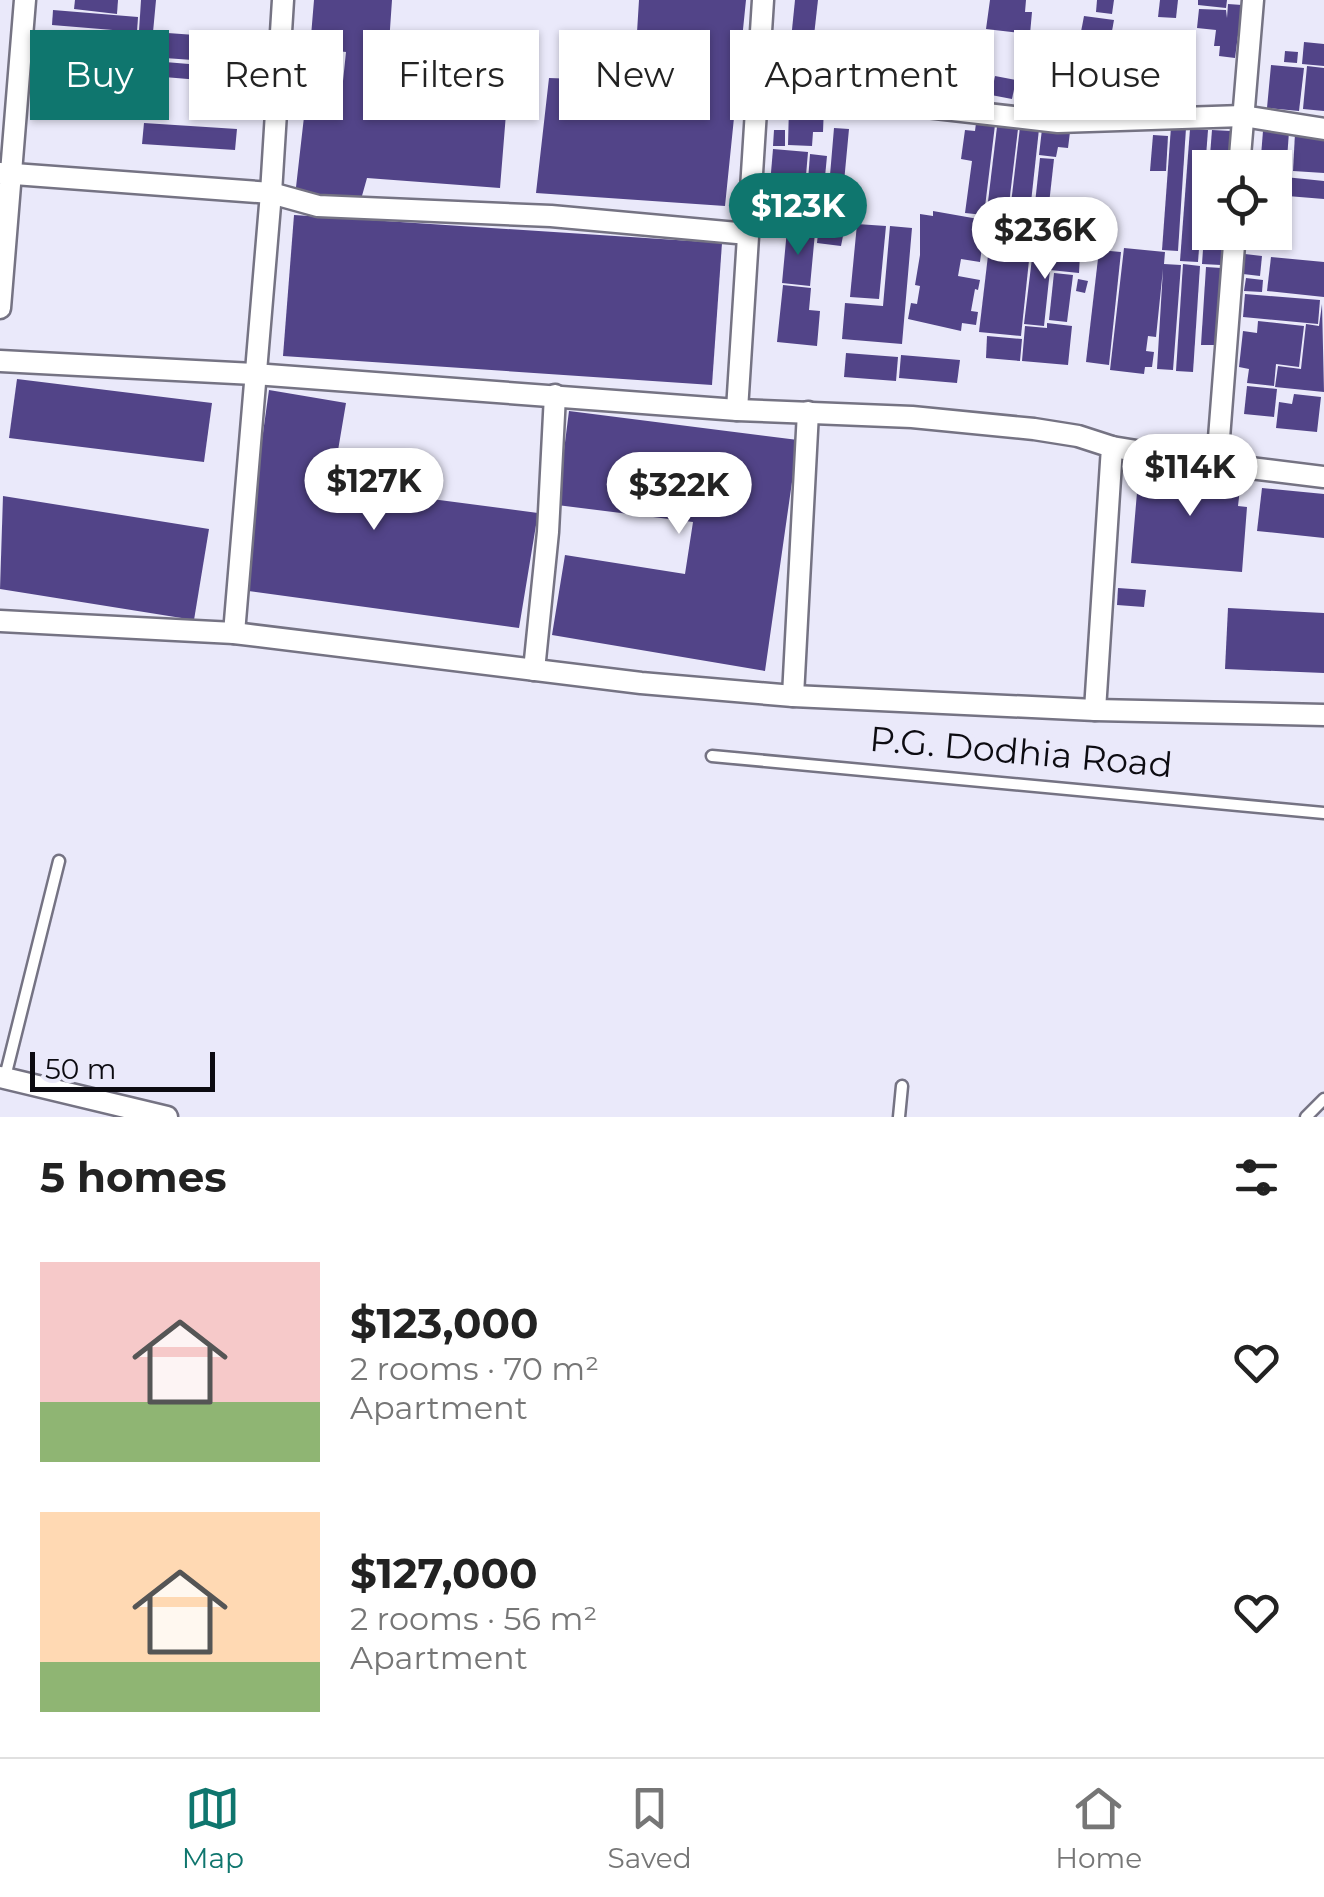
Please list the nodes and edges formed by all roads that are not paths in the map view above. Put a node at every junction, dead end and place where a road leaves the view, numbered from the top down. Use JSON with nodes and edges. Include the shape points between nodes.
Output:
{"nodes":[{"id":1,"x":25,"y":0,"type":"edge"},
{"id":2,"x":282,"y":0,"type":"edge"},
{"id":3,"x":764,"y":0,"type":"edge"},
{"id":4,"x":1253,"y":0,"type":"edge"},
{"id":5,"x":762,"y":30,"type":"edge"},
{"id":6,"x":994,"y":115,"type":"edge"},
{"id":7,"x":1243,"y":116,"type":"junction"},
{"id":8,"x":755,"y":120,"type":"edge"},
{"id":9,"x":1324,"y":128,"type":"edge"},
{"id":10,"x":1241,"y":150,"type":"edge"},
{"id":11,"x":6,"y":174,"type":"edge"},
{"id":12,"x":271,"y":192,"type":"junction"},
{"id":13,"x":748,"y":234,"type":"junction"},
{"id":14,"x":1234,"y":250,"type":"edge"},
{"id":15,"x":0,"y":308,"type":"edge"},
{"id":16,"x":0,"y":361,"type":"edge"},
{"id":17,"x":254,"y":374,"type":"junction"},
{"id":18,"x":555,"y":395,"type":"junction"},
{"id":19,"x":736,"y":410,"type":"junction"},
{"id":20,"x":808,"y":412,"type":"junction"},
{"id":21,"x":1112,"y":447,"type":"junction"},
{"id":22,"x":1217,"y":464,"type":"junction"},
{"id":23,"x":1324,"y":477,"type":"edge"},
{"id":24,"x":0,"y":620,"type":"edge"},
{"id":25,"x":234,"y":633,"type":"junction"},
{"id":26,"x":534,"y":670,"type":"junction"},
{"id":27,"x":793,"y":696,"type":"junction"},
{"id":28,"x":1095,"y":710,"type":"junction"},
{"id":29,"x":1324,"y":715,"type":"edge"},
{"id":30,"x":712,"y":756,"type":"dead end"},
{"id":31,"x":1324,"y":813,"type":"edge"},
{"id":32,"x":60,"y":862,"type":"dead end"},
{"id":33,"x":2,"y":1078,"type":"edge"},
{"id":34,"x":902,"y":1086,"type":"dead end"},
{"id":35,"x":1324,"y":1099,"type":"edge"},
{"id":36,"x":167,"y":1117,"type":"edge"},
{"id":37,"x":898,"y":1117,"type":"edge"},
{"id":38,"x":1306,"y":1117,"type":"edge"}],
"edges":[{"from":1,"to":11,"type":"street"},
{"from":2,"to":12,"type":"street"},
{"from":3,"to":5,"type":"street"},
{"from":4,"to":7,"type":"street"},
{"from":6,"to":7,"type":"street","via":[[1058,122]]},
{"from":7,"to":9,"type":"street"},
{"from":7,"to":10,"type":"street"},
{"from":8,"to":13,"type":"street"},
{"from":11,"to":12,"type":"street"},
{"from":11,"to":15,"type":"street"},
{"from":12,"to":13,"type":"street","via":[[318,206],[551,216]]},
{"from":12,"to":17,"type":"street"},
{"from":13,"to":19,"type":"street"},
{"from":14,"to":22,"type":"street"},
{"from":16,"to":17,"type":"street"},
{"from":17,"to":18,"type":"street"},
{"from":17,"to":25,"type":"street"},
{"from":18,"to":19,"type":"street"},
{"from":18,"to":26,"type":"street"},
{"from":19,"to":20,"type":"street"},
{"from":20,"to":21,"type":"street","via":[[1034,429]]},
{"from":20,"to":27,"type":"street"},
{"from":21,"to":22,"type":"street"},
{"from":21,"to":28,"type":"street"},
{"from":22,"to":23,"type":"street"},
{"from":24,"to":25,"type":"street"},
{"from":25,"to":26,"type":"street"},
{"from":26,"to":27,"type":"street"},
{"from":27,"to":28,"type":"street"},
{"from":28,"to":29,"type":"street"},
{"from":30,"to":31,"type":"lane","name":"P.G. Dodhia Road"},
{"from":32,"to":33,"type":"lane"},
{"from":33,"to":36,"type":"street"},
{"from":34,"to":37,"type":"lane"},
{"from":35,"to":38,"type":"lane"}]}
